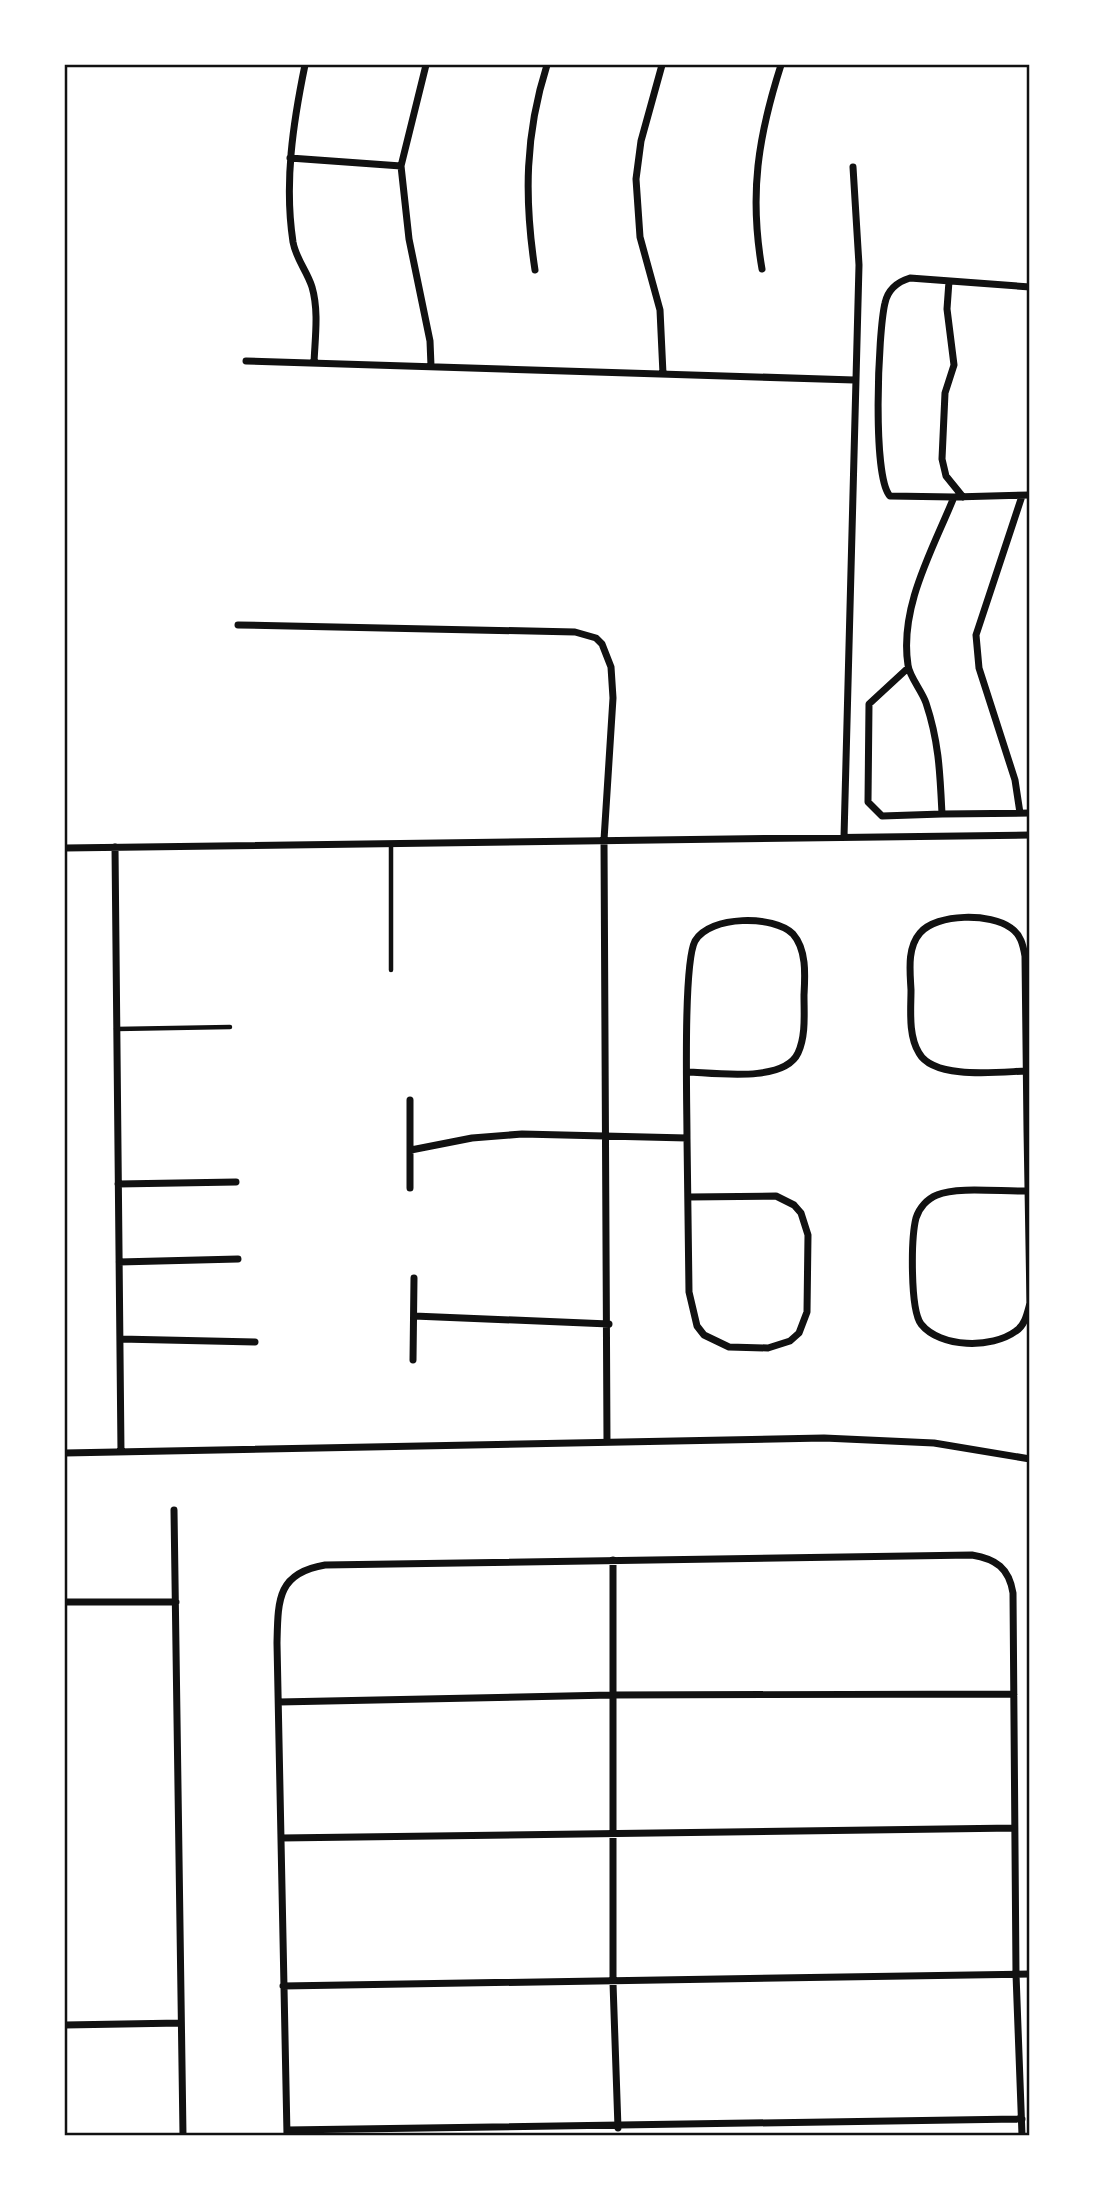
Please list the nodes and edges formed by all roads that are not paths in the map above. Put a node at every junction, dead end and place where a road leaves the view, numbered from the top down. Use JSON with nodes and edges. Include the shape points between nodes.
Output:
{"nodes":[{"id":1,"x":306,"y":65,"type":"edge"},
{"id":2,"x":426,"y":65,"type":"edge"},
{"id":3,"x":547,"y":65,"type":"edge"},
{"id":4,"x":662,"y":65,"type":"edge"},
{"id":5,"x":781,"y":65,"type":"edge"},
{"id":6,"x":290,"y":158,"type":"junction"},
{"id":7,"x":401,"y":166,"type":"junction"},
{"id":8,"x":853,"y":167,"type":"dead end"},
{"id":9,"x":535,"y":270,"type":"dead end"},
{"id":10,"x":762,"y":270,"type":"dead end"},
{"id":11,"x":948,"y":281,"type":"junction"},
{"id":12,"x":1030,"y":287,"type":"edge"},
{"id":13,"x":246,"y":361,"type":"dead end"},
{"id":14,"x":314,"y":363,"type":"junction"},
{"id":15,"x":431,"y":366,"type":"junction"},
{"id":16,"x":663,"y":374,"type":"junction"},
{"id":17,"x":854,"y":380,"type":"junction"},
{"id":18,"x":1026,"y":496,"type":"edge"},
{"id":19,"x":954,"y":497,"type":"junction"},
{"id":20,"x":963,"y":497,"type":"junction"},
{"id":21,"x":238,"y":625,"type":"dead end"},
{"id":22,"x":908,"y":668,"type":"junction"},
{"id":23,"x":1020,"y":813,"type":"junction"},
{"id":24,"x":1030,"y":813,"type":"edge"},
{"id":25,"x":942,"y":814,"type":"junction"},
{"id":26,"x":1030,"y":835,"type":"edge"},
{"id":27,"x":844,"y":837,"type":"junction"},
{"id":28,"x":604,"y":840,"type":"junction"},
{"id":29,"x":391,"y":844,"type":"junction"},
{"id":30,"x":115,"y":847,"type":"junction"},
{"id":31,"x":65,"y":848,"type":"edge"},
{"id":32,"x":391,"y":970,"type":"dead end"},
{"id":33,"x":230,"y":1027,"type":"dead end"},
{"id":34,"x":117,"y":1029,"type":"junction"},
{"id":35,"x":1025,"y":1071,"type":"junction"},
{"id":36,"x":688,"y":1072,"type":"junction"},
{"id":37,"x":410,"y":1100,"type":"dead end"},
{"id":38,"x":1029,"y":1129,"type":"edge"},
{"id":39,"x":607,"y":1135,"type":"junction"},
{"id":40,"x":687,"y":1138,"type":"junction"},
{"id":41,"x":411,"y":1150,"type":"junction"},
{"id":42,"x":236,"y":1182,"type":"dead end"},
{"id":43,"x":118,"y":1184,"type":"junction"},
{"id":44,"x":410,"y":1188,"type":"dead end"},
{"id":45,"x":1028,"y":1191,"type":"junction"},
{"id":46,"x":689,"y":1197,"type":"junction"},
{"id":47,"x":238,"y":1259,"type":"dead end"},
{"id":48,"x":119,"y":1262,"type":"junction"},
{"id":49,"x":414,"y":1278,"type":"dead end"},
{"id":50,"x":414,"y":1316,"type":"junction"},
{"id":51,"x":609,"y":1324,"type":"junction"},
{"id":52,"x":120,"y":1339,"type":"junction"},
{"id":53,"x":255,"y":1342,"type":"dead end"},
{"id":54,"x":413,"y":1360,"type":"dead end"},
{"id":55,"x":607,"y":1442,"type":"junction"},
{"id":56,"x":65,"y":1452,"type":"edge"},
{"id":57,"x":121,"y":1452,"type":"junction"},
{"id":58,"x":1030,"y":1459,"type":"edge"},
{"id":59,"x":174,"y":1510,"type":"dead end"},
{"id":60,"x":613,"y":1560,"type":"junction"},
{"id":61,"x":65,"y":1602,"type":"edge"},
{"id":62,"x":176,"y":1602,"type":"junction"},
{"id":63,"x":611,"y":1695,"type":"junction"},
{"id":64,"x":1014,"y":1695,"type":"junction"},
{"id":65,"x":278,"y":1702,"type":"junction"},
{"id":66,"x":1015,"y":1828,"type":"junction"},
{"id":67,"x":613,"y":1835,"type":"junction"},
{"id":68,"x":281,"y":1838,"type":"junction"},
{"id":69,"x":1016,"y":1974,"type":"junction"},
{"id":70,"x":1030,"y":1974,"type":"edge"},
{"id":71,"x":613,"y":1983,"type":"junction"},
{"id":72,"x":283,"y":1986,"type":"junction"},
{"id":73,"x":181,"y":2023,"type":"junction"},
{"id":74,"x":65,"y":2025,"type":"edge"},
{"id":75,"x":1022,"y":2119,"type":"junction"},
{"id":76,"x":618,"y":2127,"type":"junction"},
{"id":77,"x":287,"y":2133,"type":"edge"},
{"id":78,"x":183,"y":2135,"type":"edge"},
{"id":79,"x":1022,"y":2135,"type":"edge"}],
"edges":[{"from":1,"to":6,"type":"street"},
{"from":2,"to":7,"type":"street"},
{"from":3,"to":9,"type":"street","via":[[527,163],[528,226]]},
{"from":4,"to":16,"type":"street","via":[[641,141],[636,179],[640,237],[660,310]]},
{"from":5,"to":10,"type":"street","via":[[766,112],[755,181]]},
{"from":6,"to":7,"type":"street"},
{"from":6,"to":14,"type":"street","via":[[293,239],[314,301]]},
{"from":7,"to":15,"type":"street"},
{"from":8,"to":17,"type":"street","via":[[859,241]]},
{"from":11,"to":12,"type":"street"},
{"from":11,"to":19,"type":"street","via":[[910,278],[895,283],[885,301],[879,471],[890,496]]},
{"from":11,"to":20,"type":"street","via":[[954,365],[945,393],[942,459],[946,476]]},
{"from":13,"to":14,"type":"street"},
{"from":14,"to":15,"type":"street"},
{"from":15,"to":16,"type":"street"},
{"from":16,"to":17,"type":"street"},
{"from":17,"to":27,"type":"street"},
{"from":18,"to":20,"type":"street"},
{"from":18,"to":23,"type":"street","via":[[976,635],[979,668],[1015,780]]},
{"from":19,"to":20,"type":"street"},
{"from":19,"to":22,"type":"street","via":[[917,587],[907,630]]},
{"from":21,"to":28,"type":"street","via":[[576,632],[596,638],[608,655],[612,677]]},
{"from":22,"to":25,"type":"street","via":[[921,688],[940,750]]},
{"from":22,"to":25,"type":"street","via":[[869,704],[868,802],[882,816]]},
{"from":23,"to":24,"type":"street"},
{"from":23,"to":25,"type":"street"},
{"from":26,"to":27,"type":"street"},
{"from":27,"to":28,"type":"street"},
{"from":28,"to":29,"type":"street"},
{"from":28,"to":39,"type":"street"},
{"from":29,"to":30,"type":"street"},
{"from":29,"to":32,"type":"lane"},
{"from":30,"to":31,"type":"street"},
{"from":30,"to":34,"type":"street"},
{"from":33,"to":34,"type":"lane"},
{"from":34,"to":43,"type":"street"},
{"from":35,"to":35,"type":"street","via":[[951,1070],[928,1062],[918,1051],[912,1029],[910,957],[926,927],[945,920],[990,920],[1017,934],[1025,956]]},
{"from":35,"to":38,"type":"street"},
{"from":36,"to":36,"type":"street","via":[[689,982],[695,942],[707,929],[722,925],[769,923],[790,932],[803,953],[805,981],[803,1038],[797,1056],[767,1072]]},
{"from":36,"to":40,"type":"street"},
{"from":37,"to":41,"type":"street"},
{"from":38,"to":45,"type":"street"},
{"from":39,"to":40,"type":"street"},
{"from":39,"to":41,"type":"street","via":[[496,1135]]},
{"from":39,"to":51,"type":"street"},
{"from":40,"to":46,"type":"street"},
{"from":41,"to":44,"type":"street"},
{"from":42,"to":43,"type":"street"},
{"from":43,"to":48,"type":"street"},
{"from":45,"to":45,"type":"street","via":[[1030,1303],[1026,1318],[1014,1332],[992,1340],[971,1343],[936,1338],[915,1312],[914,1248],[921,1208],[944,1193]]},
{"from":46,"to":46,"type":"street","via":[[689,1292],[697,1326],[704,1335],[729,1347],[768,1348],[790,1341],[799,1333],[807,1312],[808,1235],[801,1213],[776,1196]]},
{"from":47,"to":48,"type":"street"},
{"from":48,"to":52,"type":"street"},
{"from":49,"to":50,"type":"street"},
{"from":50,"to":51,"type":"street"},
{"from":50,"to":54,"type":"street"},
{"from":51,"to":55,"type":"street"},
{"from":52,"to":53,"type":"street"},
{"from":52,"to":57,"type":"street"},
{"from":55,"to":57,"type":"street"},
{"from":55,"to":58,"type":"street","via":[[873,1438]]},
{"from":56,"to":57,"type":"street"},
{"from":59,"to":62,"type":"street"},
{"from":60,"to":63,"type":"street"},
{"from":60,"to":64,"type":"street","via":[[986,1557],[1002,1566],[1011,1583]]},
{"from":60,"to":65,"type":"street","via":[[325,1565],[298,1573],[286,1582],[277,1618]]},
{"from":61,"to":62,"type":"street"},
{"from":62,"to":73,"type":"street"},
{"from":63,"to":64,"type":"street"},
{"from":63,"to":65,"type":"street"},
{"from":63,"to":67,"type":"street"},
{"from":64,"to":66,"type":"street"},
{"from":65,"to":68,"type":"street"},
{"from":66,"to":67,"type":"street"},
{"from":66,"to":69,"type":"street"},
{"from":67,"to":68,"type":"street"},
{"from":67,"to":71,"type":"street"},
{"from":68,"to":72,"type":"street"},
{"from":69,"to":70,"type":"street"},
{"from":69,"to":71,"type":"street"},
{"from":69,"to":75,"type":"street"},
{"from":71,"to":72,"type":"street"},
{"from":71,"to":76,"type":"street"},
{"from":72,"to":77,"type":"street"},
{"from":73,"to":74,"type":"street"},
{"from":73,"to":78,"type":"street"},
{"from":75,"to":76,"type":"street"},
{"from":75,"to":79,"type":"street"},
{"from":76,"to":77,"type":"street"}]}
